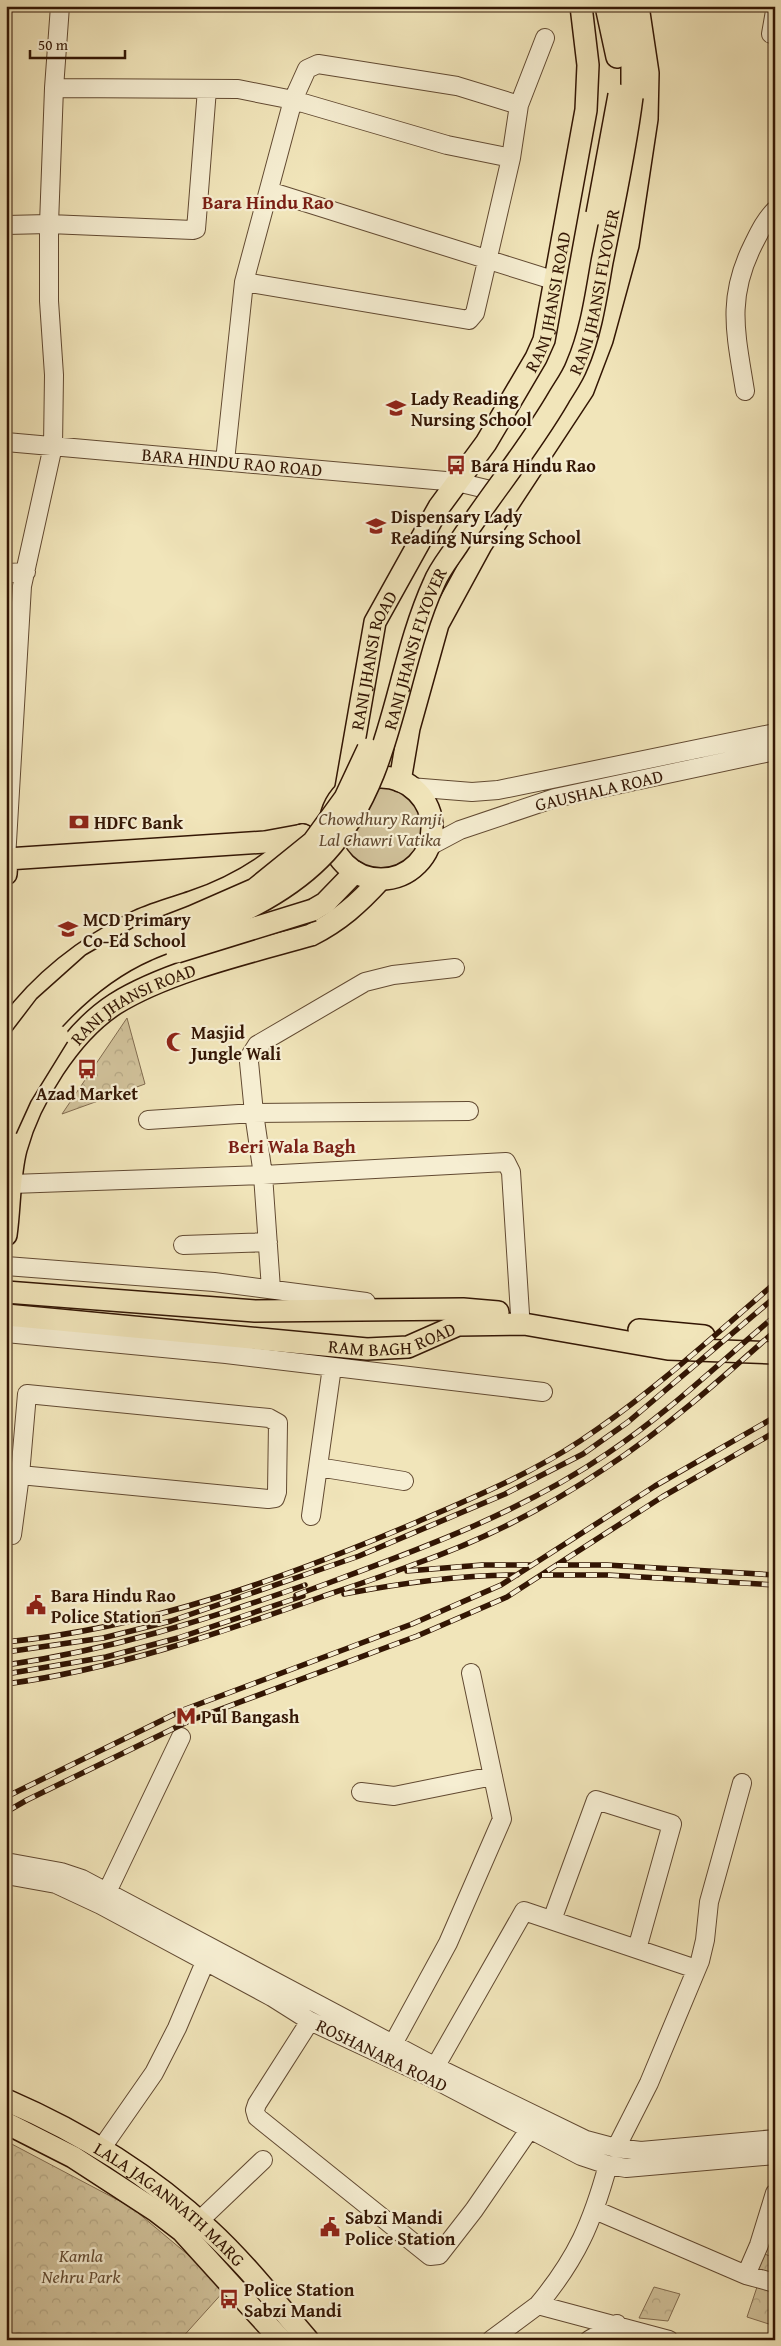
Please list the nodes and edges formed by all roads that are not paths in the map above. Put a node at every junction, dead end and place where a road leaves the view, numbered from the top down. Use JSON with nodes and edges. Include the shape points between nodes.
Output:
{"nodes":[{"id":1,"x":60,"y":6,"type":"edge"},
{"id":2,"x":581,"y":6,"type":"edge"},
{"id":3,"x":606,"y":6,"type":"edge"},
{"id":4,"x":622,"y":6,"type":"edge"},
{"id":5,"x":638,"y":6,"type":"edge"},
{"id":6,"x":775,"y":11,"type":"edge"},
{"id":7,"x":771,"y":34,"type":"dead end"},
{"id":8,"x":545,"y":38,"type":"dead end"},
{"id":9,"x":54,"y":88,"type":"junction"},
{"id":10,"x":208,"y":89,"type":"junction"},
{"id":11,"x":625,"y":96,"type":"junction"},
{"id":12,"x":293,"y":100,"type":"junction"},
{"id":13,"x":519,"y":106,"type":"junction"},
{"id":14,"x":510,"y":158,"type":"junction"},
{"id":15,"x":269,"y":191,"type":"junction"},
{"id":16,"x":775,"y":210,"type":"edge"},
{"id":17,"x":49,"y":224,"type":"junction"},
{"id":18,"x":6,"y":225,"type":"edge"},
{"id":19,"x":486,"y":259,"type":"junction"},
{"id":20,"x":556,"y":281,"type":"junction"},
{"id":21,"x":244,"y":282,"type":"junction"},
{"id":22,"x":745,"y":391,"type":"dead end"},
{"id":23,"x":6,"y":442,"type":"edge"},
{"id":24,"x":53,"y":446,"type":"junction"},
{"id":25,"x":225,"y":461,"type":"junction"},
{"id":26,"x":457,"y":482,"type":"junction"},
{"id":27,"x":512,"y":496,"type":"junction"},
{"id":28,"x":26,"y":572,"type":"junction"},
{"id":29,"x":6,"y":573,"type":"edge"},
{"id":30,"x":775,"y":733,"type":"edge"},
{"id":31,"x":775,"y":751,"type":"edge"},
{"id":32,"x":405,"y":784,"type":"junction"},
{"id":33,"x":346,"y":791,"type":"junction"},
{"id":34,"x":331,"y":815,"type":"junction"},
{"id":35,"x":302,"y":835,"type":"junction"},
{"id":36,"x":428,"y":847,"type":"junction"},
{"id":37,"x":6,"y":864,"type":"edge"},
{"id":38,"x":355,"y":872,"type":"junction"},
{"id":39,"x":380,"y":880,"type":"junction"},
{"id":40,"x":455,"y":968,"type":"dead end"},
{"id":41,"x":6,"y":1030,"type":"edge"},
{"id":42,"x":6,"y":1057,"type":"edge"},
{"id":43,"x":6,"y":1069,"type":"edge"},
{"id":44,"x":6,"y":1093,"type":"edge"},
{"id":45,"x":35,"y":1100,"type":"junction"},
{"id":46,"x":469,"y":1111,"type":"dead end"},
{"id":47,"x":254,"y":1113,"type":"junction"},
{"id":48,"x":148,"y":1120,"type":"dead end"},
{"id":49,"x":6,"y":1130,"type":"edge"},
{"id":50,"x":263,"y":1175,"type":"junction"},
{"id":51,"x":12,"y":1184,"type":"junction"},
{"id":52,"x":6,"y":1235,"type":"edge"},
{"id":53,"x":268,"y":1242,"type":"junction"},
{"id":54,"x":183,"y":1245,"type":"dead end"},
{"id":55,"x":6,"y":1266,"type":"edge"},
{"id":56,"x":271,"y":1289,"type":"junction"},
{"id":57,"x":6,"y":1292,"type":"edge"},
{"id":58,"x":426,"y":1310,"type":"junction"},
{"id":59,"x":316,"y":1312,"type":"junction"},
{"id":60,"x":520,"y":1314,"type":"junction"},
{"id":61,"x":6,"y":1315,"type":"edge"},
{"id":62,"x":461,"y":1317,"type":"junction"},
{"id":63,"x":6,"y":1334,"type":"edge"},
{"id":64,"x":775,"y":1340,"type":"edge"},
{"id":65,"x":311,"y":1345,"type":"junction"},
{"id":66,"x":775,"y":1353,"type":"edge"},
{"id":67,"x":332,"y":1366,"type":"junction"},
{"id":68,"x":543,"y":1392,"type":"dead end"},
{"id":69,"x":318,"y":1467,"type":"junction"},
{"id":70,"x":13,"y":1474,"type":"edge"},
{"id":71,"x":404,"y":1481,"type":"dead end"},
{"id":72,"x":311,"y":1516,"type":"dead end"},
{"id":73,"x":12,"y":1535,"type":"dead end"},
{"id":74,"x":471,"y":1672,"type":"dead end"},
{"id":75,"x":181,"y":1737,"type":"dead end"},
{"id":76,"x":493,"y":1776,"type":"junction"},
{"id":77,"x":742,"y":1784,"type":"dead end"},
{"id":78,"x":361,"y":1792,"type":"dead end"},
{"id":79,"x":6,"y":1862,"type":"edge"},
{"id":80,"x":6,"y":1875,"type":"edge"},
{"id":81,"x":107,"y":1892,"type":"junction"},
{"id":82,"x":552,"y":1920,"type":"junction"},
{"id":83,"x":637,"y":1949,"type":"junction"},
{"id":84,"x":204,"y":1962,"type":"junction"},
{"id":85,"x":696,"y":1969,"type":"junction"},
{"id":86,"x":310,"y":2020,"type":"junction"},
{"id":87,"x":393,"y":2044,"type":"junction"},
{"id":88,"x":433,"y":2072,"type":"junction"},
{"id":89,"x":6,"y":2100,"type":"edge"},
{"id":90,"x":6,"y":2122,"type":"edge"},
{"id":91,"x":529,"y":2130,"type":"junction"},
{"id":92,"x":775,"y":2139,"type":"edge"},
{"id":93,"x":616,"y":2148,"type":"junction"},
{"id":94,"x":102,"y":2149,"type":"junction"},
{"id":95,"x":775,"y":2154,"type":"edge"},
{"id":96,"x":263,"y":2160,"type":"dead end"},
{"id":97,"x":608,"y":2165,"type":"junction"},
{"id":98,"x":775,"y":2193,"type":"edge"},
{"id":99,"x":595,"y":2210,"type":"junction"},
{"id":100,"x":186,"y":2218,"type":"junction"},
{"id":101,"x":746,"y":2275,"type":"junction"},
{"id":102,"x":775,"y":2283,"type":"edge"},
{"id":103,"x":538,"y":2305,"type":"junction"},
{"id":104,"x":617,"y":2324,"type":"junction"},
{"id":105,"x":281,"y":2340,"type":"edge"},
{"id":106,"x":308,"y":2340,"type":"edge"},
{"id":107,"x":492,"y":2340,"type":"edge"},
{"id":108,"x":589,"y":2340,"type":"edge"},
{"id":109,"x":669,"y":2340,"type":"edge"}],
"edges":[{"from":1,"to":9,"type":"street"},
{"from":2,"to":20,"type":"main road","name":"RANI JHANSI ROAD","via":[[588,65],[586,110]]},
{"from":3,"to":11,"type":"main road","name":"RANI JHANSI FLYOVER"},
{"from":4,"to":11,"type":"main road","name":"RANI JHANSI FLYOVER","via":[[632,64]]},
{"from":5,"to":27,"type":"main road","via":[[648,73],[647,119],[628,245],[602,340],[582,390]]},
{"from":6,"to":7,"type":"street"},
{"from":8,"to":13,"type":"street"},
{"from":9,"to":10,"type":"street"},
{"from":9,"to":17,"type":"street"},
{"from":10,"to":12,"type":"street","via":[[238,89]]},
{"from":10,"to":17,"type":"street","via":[[196,229]]},
{"from":11,"to":42,"type":"main road","name":"RANI JHANSI FLYOVER","bridge":true,"via":[[578,314],[565,358],[539,405],[460,513],[422,575],[402,634],[375,735],[345,798],[313,842],[255,889],[139,937],[92,964],[45,1006]]},
{"from":11,"to":44,"type":"main road","name":"RANI JHANSI FLYOVER","bridge":true,"via":[[624,160],[591,317],[577,365],[549,414],[434,581],[386,740],[359,806],[325,852],[262,901],[146,950],[104,976],[58,1014],[14,1072]]},
{"from":12,"to":13,"type":"street","via":[[307,69],[318,64],[457,86]]},
{"from":12,"to":14,"type":"street","via":[[447,145]]},
{"from":12,"to":15,"type":"street"},
{"from":13,"to":14,"type":"street"},
{"from":14,"to":19,"type":"street"},
{"from":15,"to":19,"type":"street"},
{"from":15,"to":21,"type":"street"},
{"from":16,"to":22,"type":"street","via":[[762,226],[742,267],[735,299],[735,329]]},
{"from":17,"to":18,"type":"street"},
{"from":17,"to":24,"type":"street"},
{"from":19,"to":20,"type":"street"},
{"from":19,"to":21,"type":"street","via":[[475,313],[469,320]]},
{"from":20,"to":26,"type":"main road","name":"RANI JHANSI ROAD","via":[[544,340],[536,358],[486,443]]},
{"from":21,"to":25,"type":"street"},
{"from":23,"to":24,"type":"street","name":"BARA HINDU RAO ROAD"},
{"from":24,"to":25,"type":"street","name":"BARA HINDU RAO ROAD"},
{"from":24,"to":28,"type":"street"},
{"from":25,"to":26,"type":"street","name":"BARA HINDU RAO ROAD"},
{"from":26,"to":27,"type":"street","name":"BARA HINDU RAO ROAD"},
{"from":26,"to":33,"type":"main road","name":"RANI JHANSI ROAD","via":[[439,507],[375,622]]},
{"from":27,"to":32,"type":"main road","via":[[438,624],[409,728]]},
{"from":28,"to":29,"type":"street"},
{"from":28,"to":37,"type":"street","via":[[22,586]]},
{"from":30,"to":32,"type":"street","via":[[498,790],[472,792]]},
{"from":31,"to":36,"type":"street","name":"GAUSHALA ROAD","via":[[556,798],[460,830]]},
{"from":32,"to":33,"type":"main road","via":[[389,778],[372,777]]},
{"from":32,"to":36,"type":"main road","via":[[419,793],[428,808],[432,824]]},
{"from":33,"to":34,"type":"main road"},
{"from":34,"to":35,"type":"main road"},
{"from":34,"to":38,"type":"main road","via":[[330,840],[337,856]]},
{"from":35,"to":37,"type":"main road","via":[[265,842]]},
{"from":35,"to":41,"type":"main road","via":[[277,858],[238,883],[138,921],[68,964],[28,1001]]},
{"from":36,"to":39,"type":"main road","via":[[424,857],[412,869],[397,877]]},
{"from":38,"to":39,"type":"main road"},
{"from":38,"to":49,"type":"main road","bridge":true,"via":[[325,903],[313,910],[165,956],[102,993],[62,1029],[21,1096]]},
{"from":39,"to":45,"type":"main road","name":"RANI JHANSI ROAD","via":[[351,910],[311,935],[181,975],[114,1005],[86,1029],[62,1057]]},
{"from":40,"to":47,"type":"street","via":[[393,975],[365,982],[257,1045],[249,1062]]},
{"from":43,"to":45,"type":"main road"},
{"from":45,"to":51,"type":"main road","name":"RANI JHANSI ROAD","via":[[16,1149]]},
{"from":46,"to":47,"type":"street"},
{"from":47,"to":48,"type":"street"},
{"from":47,"to":50,"type":"street"},
{"from":50,"to":51,"type":"street"},
{"from":50,"to":53,"type":"street"},
{"from":50,"to":60,"type":"street","via":[[506,1162],[511,1172]]},
{"from":51,"to":52,"type":"main road","name":"RANI JHANSI ROAD"},
{"from":53,"to":54,"type":"street"},
{"from":53,"to":56,"type":"street"},
{"from":55,"to":56,"type":"street"},
{"from":56,"to":58,"type":"street"},
{"from":57,"to":59,"type":"main road","name":"RAM BAGH ROAD","via":[[255,1311]]},
{"from":58,"to":59,"type":"main road","name":"RAM BAGH ROAD"},
{"from":58,"to":62,"type":"main road","name":"RAM BAGH ROAD"},
{"from":59,"to":65,"type":"main road"},
{"from":60,"to":62,"type":"main road","name":"RAM BAGH ROAD"},
{"from":60,"to":64,"type":"main road","name":"RAM BAGH ROAD","via":[[671,1334]]},
{"from":61,"to":65,"type":"main road","name":"RAM BAGH ROAD"},
{"from":62,"to":65,"type":"main road","name":"RAM BAGH ROAD","via":[[408,1346]]},
{"from":62,"to":66,"type":"main road","name":"RAM BAGH ROAD","via":[[524,1324],[668,1349]]},
{"from":63,"to":67,"type":"street"},
{"from":67,"to":68,"type":"street"},
{"from":67,"to":69,"type":"street"},
{"from":69,"to":71,"type":"street"},
{"from":69,"to":72,"type":"street"},
{"from":70,"to":70,"type":"street","via":[[274,1498],[277,1492],[278,1422],[269,1418],[27,1394]]},
{"from":70,"to":73,"type":"street"},
{"from":74,"to":76,"type":"street"},
{"from":75,"to":81,"type":"street"},
{"from":76,"to":78,"type":"street","via":[[394,1796]]},
{"from":76,"to":87,"type":"street","via":[[502,1819],[448,1943]]},
{"from":77,"to":85,"type":"street","via":[[709,1902],[705,1940]]},
{"from":79,"to":81,"type":"street","name":"ROSHANARA ROAD","via":[[73,1876]]},
{"from":80,"to":84,"type":"street","name":"ROSHANARA ROAD","via":[[42,1880],[68,1889]]},
{"from":81,"to":87,"type":"street","name":"ROSHANARA ROAD"},
{"from":82,"to":83,"type":"street"},
{"from":82,"to":83,"type":"street","via":[[596,1800],[672,1824]]},
{"from":82,"to":88,"type":"street","via":[[524,1911]]},
{"from":83,"to":85,"type":"street"},
{"from":84,"to":86,"type":"street","name":"ROSHANARA ROAD"},
{"from":84,"to":94,"type":"street","via":[[154,2073]]},
{"from":85,"to":93,"type":"street","via":[[649,2083]]},
{"from":86,"to":88,"type":"street","name":"ROSHANARA ROAD"},
{"from":86,"to":91,"type":"street","via":[[257,2104],[254,2110],[257,2117],[430,2256],[439,2255]]},
{"from":87,"to":88,"type":"street","name":"ROSHANARA ROAD"},
{"from":88,"to":91,"type":"street","name":"ROSHANARA ROAD"},
{"from":88,"to":93,"type":"street","name":"ROSHANARA ROAD","via":[[580,2137]]},
{"from":89,"to":94,"type":"main road","name":"LALA JAGANNATH MARG"},
{"from":90,"to":100,"type":"main road","name":"LALA JAGANNATH MARG"},
{"from":91,"to":97,"type":"street","name":"ROSHANARA ROAD","via":[[581,2156]]},
{"from":92,"to":93,"type":"street","name":"ROSHANARA ROAD","via":[[641,2151]]},
{"from":94,"to":100,"type":"main road","name":"LALA JAGANNATH MARG"},
{"from":95,"to":97,"type":"street","name":"ROSHANARA ROAD","via":[[645,2167]]},
{"from":96,"to":100,"type":"street"},
{"from":97,"to":99,"type":"street"},
{"from":98,"to":101,"type":"street"},
{"from":99,"to":101,"type":"street"},
{"from":99,"to":103,"type":"street","via":[[572,2258]]},
{"from":100,"to":105,"type":"main road","name":"LALA JAGANNATH MARG"},
{"from":100,"to":106,"type":"main road","name":"LALA JAGANNATH MARG"},
{"from":101,"to":102,"type":"street"},
{"from":103,"to":104,"type":"street"},
{"from":103,"to":107,"type":"street"},
{"from":104,"to":108,"type":"street"},
{"from":104,"to":109,"type":"street"}]}
